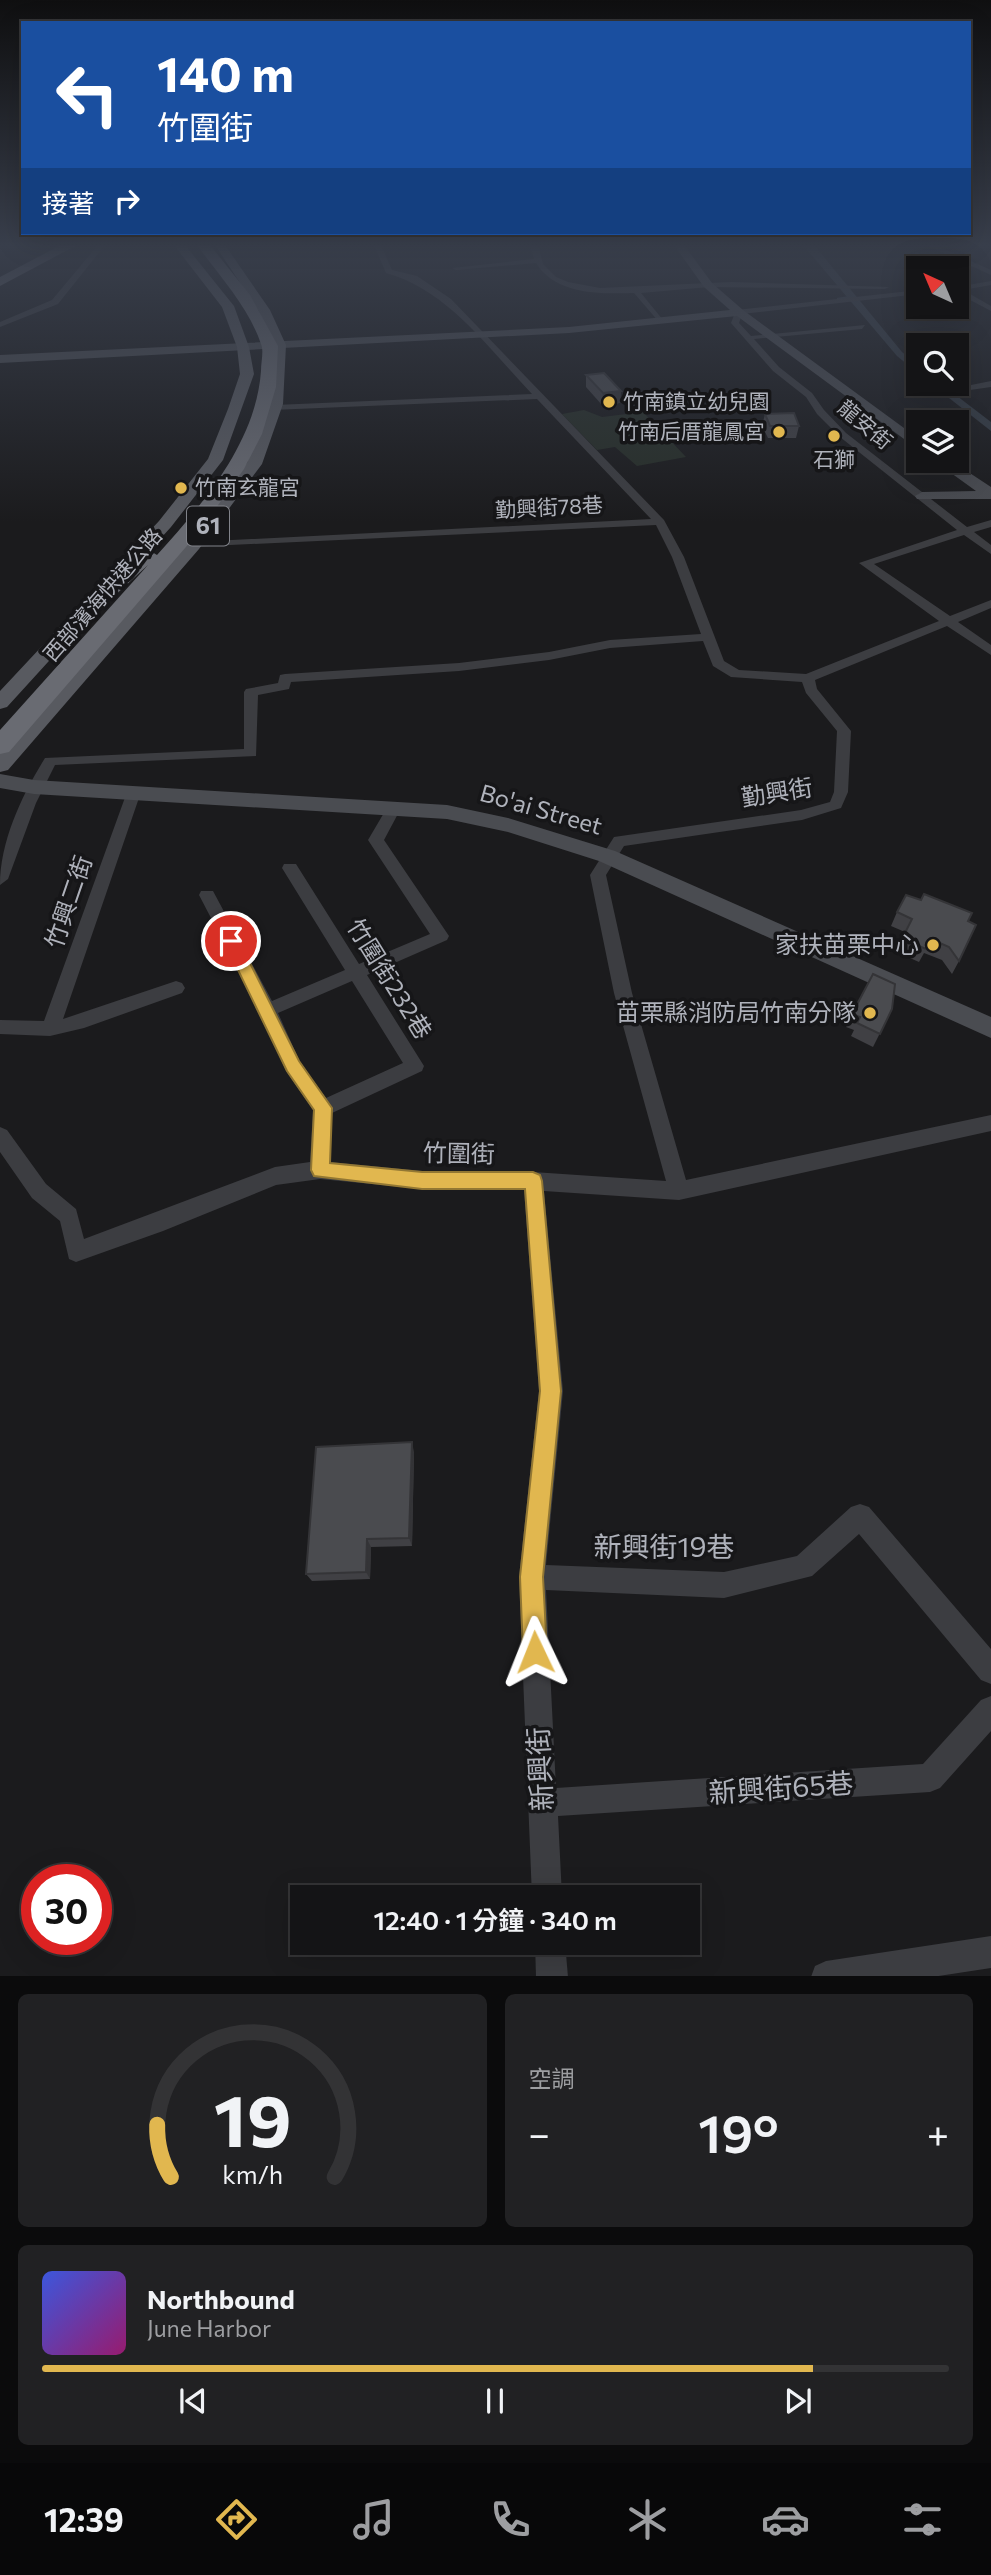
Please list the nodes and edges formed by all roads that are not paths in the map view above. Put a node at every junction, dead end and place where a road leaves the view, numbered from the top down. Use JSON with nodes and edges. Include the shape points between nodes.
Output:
{"nodes":[{"id":1,"x":255,"y":337,"type":"edge"},
{"id":2,"x":262,"y":337,"type":"edge"},
{"id":3,"x":263,"y":337,"type":"edge"},
{"id":4,"x":436,"y":337,"type":"edge"},
{"id":5,"x":481,"y":337,"type":"edge"},
{"id":6,"x":748,"y":337,"type":"edge"},
{"id":7,"x":772,"y":337,"type":"edge"},
{"id":8,"x":263,"y":346,"type":"junction"},
{"id":9,"x":0,"y":359,"type":"edge"},
{"id":10,"x":991,"y":384,"type":"edge"},
{"id":11,"x":969,"y":387,"type":"edge"},
{"id":12,"x":539,"y":396,"type":"junction"},
{"id":13,"x":275,"y":408,"type":"junction"},
{"id":14,"x":906,"y":436,"type":"edge"},
{"id":15,"x":235,"y":469,"type":"junction"},
{"id":16,"x":959,"y":473,"type":"edge"},
{"id":17,"x":991,"y":495,"type":"edge"},
{"id":18,"x":922,"y":496,"type":"junction"},
{"id":19,"x":221,"y":509,"type":"junction"},
{"id":20,"x":660,"y":522,"type":"junction"},
{"id":21,"x":991,"y":523,"type":"edge"},
{"id":22,"x":176,"y":528,"type":"junction"},
{"id":23,"x":964,"y":532,"type":"junction"},
{"id":24,"x":193,"y":545,"type":"junction"},
{"id":25,"x":991,"y":551,"type":"edge"},
{"id":26,"x":991,"y":604,"type":"edge"},
{"id":27,"x":91,"y":605,"type":"junction"},
{"id":28,"x":948,"y":621,"type":"junction"},
{"id":29,"x":706,"y":637,"type":"junction"},
{"id":30,"x":991,"y":651,"type":"edge"},
{"id":31,"x":808,"y":678,"type":"junction"},
{"id":32,"x":0,"y":703,"type":"edge"},
{"id":33,"x":0,"y":723,"type":"edge"},
{"id":34,"x":0,"y":746,"type":"edge"},
{"id":35,"x":0,"y":765,"type":"edge"},
{"id":36,"x":0,"y":781,"type":"edge"},
{"id":37,"x":34,"y":787,"type":"junction"},
{"id":38,"x":134,"y":792,"type":"junction"},
{"id":39,"x":393,"y":810,"type":"junction"},
{"id":40,"x":607,"y":856,"type":"junction"},
{"id":41,"x":290,"y":868,"type":"dead end"},
{"id":42,"x":0,"y":880,"type":"edge"},
{"id":43,"x":207,"y":895,"type":"dead end"},
{"id":44,"x":355,"y":973,"type":"junction"},
{"id":45,"x":176,"y":988,"type":"dead end"},
{"id":46,"x":268,"y":1010,"type":"junction"},
{"id":47,"x":0,"y":1027,"type":"edge"},
{"id":48,"x":991,"y":1028,"type":"edge"},
{"id":49,"x":50,"y":1029,"type":"junction"},
{"id":50,"x":323,"y":1108,"type":"junction"},
{"id":51,"x":991,"y":1123,"type":"edge"},
{"id":52,"x":0,"y":1136,"type":"edge"},
{"id":53,"x":320,"y":1170,"type":"junction"},
{"id":54,"x":533,"y":1181,"type":"junction"},
{"id":55,"x":679,"y":1191,"type":"junction"},
{"id":56,"x":532,"y":1577,"type":"junction"},
{"id":57,"x":991,"y":1670,"type":"edge"},
{"id":58,"x":991,"y":1710,"type":"edge"},
{"id":59,"x":541,"y":1804,"type":"junction"},
{"id":60,"x":546,"y":1885,"type":"edge"},
{"id":61,"x":991,"y":1952,"type":"edge"},
{"id":62,"x":551,"y":1955,"type":"edge"},
{"id":63,"x":552,"y":1976,"type":"edge"},
{"id":64,"x":826,"y":1976,"type":"edge"}],
"edges":[{"from":1,"to":8,"type":"main road","number":"61"},
{"from":2,"to":8,"type":"highway","name":"西部濱海快速公路","number":"61"},
{"from":3,"to":8,"type":"main road","number":"61"},
{"from":4,"to":8,"type":"street"},
{"from":5,"to":12,"type":"street"},
{"from":6,"to":18,"type":"street","name":"龍安街","via":[[843,435]]},
{"from":7,"to":14,"type":"street"},
{"from":8,"to":9,"type":"street"},
{"from":8,"to":13,"type":"main road","number":"61"},
{"from":8,"to":15,"type":"highway","name":"西部濱海快速公路","number":"61","via":[[268,387],[253,434]]},
{"from":8,"to":22,"type":"highway","name":"西部濱海快速公路","number":"61","via":[[240,435],[224,465]]},
{"from":8,"to":27,"type":"main road","number":"61","via":[[247,374],[215,460],[165,524]]},
{"from":10,"to":11,"type":"street"},
{"from":12,"to":13,"type":"street"},
{"from":12,"to":20,"type":"street"},
{"from":13,"to":19,"type":"main road","number":"61","via":[[254,464]]},
{"from":15,"to":19,"type":"highway"},
{"from":15,"to":34,"type":"highway","name":"西部濱海快速公路","number":"61","via":[[191,528]]},
{"from":16,"to":17,"type":"street"},
{"from":17,"to":18,"type":"street"},
{"from":18,"to":23,"type":"street","name":"龍安街"},
{"from":19,"to":24,"type":"main road","number":"61"},
{"from":20,"to":24,"type":"street","name":"勤興街78巷"},
{"from":20,"to":29,"type":"street","via":[[678,557]]},
{"from":21,"to":23,"type":"street"},
{"from":22,"to":27,"type":"highway"},
{"from":22,"to":33,"type":"highway","name":"西部濱海快速公路","number":"61"},
{"from":23,"to":25,"type":"street","name":"龍安街"},
{"from":23,"to":28,"type":"street","via":[[864,563]]},
{"from":24,"to":35,"type":"main road","number":"61"},
{"from":26,"to":28,"type":"street"},
{"from":27,"to":32,"type":"main road","number":"61"},
{"from":28,"to":30,"type":"street"},
{"from":28,"to":31,"type":"street"},
{"from":29,"to":31,"type":"street","via":[[726,670]]},
{"from":29,"to":37,"type":"street","via":[[610,644],[459,667],[285,678],[284,686],[251,692],[251,753],[50,761]]},
{"from":31,"to":40,"type":"street","name":"勤興街","via":[[811,690],[844,731],[841,792],[836,804],[803,815],[619,841]]},
{"from":36,"to":37,"type":"street","name":"Bo'ai Street"},
{"from":37,"to":38,"type":"street","name":"Bo'ai Street"},
{"from":37,"to":42,"type":"street","via":[[32,803]]},
{"from":38,"to":39,"type":"street","name":"Bo'ai Street"},
{"from":38,"to":49,"type":"street","name":"竹興二街"},
{"from":39,"to":40,"type":"street","name":"Bo'ai Street","via":[[447,812],[506,822]]},
{"from":39,"to":44,"type":"street","via":[[376,840],[441,936]]},
{"from":40,"to":48,"type":"street","name":"Bo'ai Street"},
{"from":40,"to":55,"type":"street","via":[[598,875],[617,967]]},
{"from":41,"to":44,"type":"street","name":"竹圍街232巷"},
{"from":43,"to":46,"type":"street"},
{"from":44,"to":46,"type":"street"},
{"from":44,"to":50,"type":"street","name":"竹圍街232巷","via":[[415,1066]]},
{"from":45,"to":49,"type":"street"},
{"from":46,"to":50,"type":"street","via":[[293,1066]]},
{"from":47,"to":49,"type":"street"},
{"from":50,"to":53,"type":"street"},
{"from":51,"to":55,"type":"street","name":"竹圍街"},
{"from":52,"to":53,"type":"street","name":"竹圍街","via":[[39,1191],[69,1216],[76,1252],[275,1176]]},
{"from":53,"to":54,"type":"street","name":"竹圍街","via":[[422,1180]]},
{"from":54,"to":55,"type":"street","name":"竹圍街"},
{"from":54,"to":56,"type":"street","name":"新興街","via":[[551,1391]]},
{"from":56,"to":57,"type":"street","name":"新興街19巷","via":[[724,1585],[803,1567],[860,1516]]},
{"from":56,"to":59,"type":"street","name":"新興街"},
{"from":58,"to":59,"type":"street","name":"新興街65巷","via":[[930,1778]]},
{"from":59,"to":60,"type":"street","name":"新興街"},
{"from":61,"to":64,"type":"street"},
{"from":62,"to":63,"type":"street"}]}
